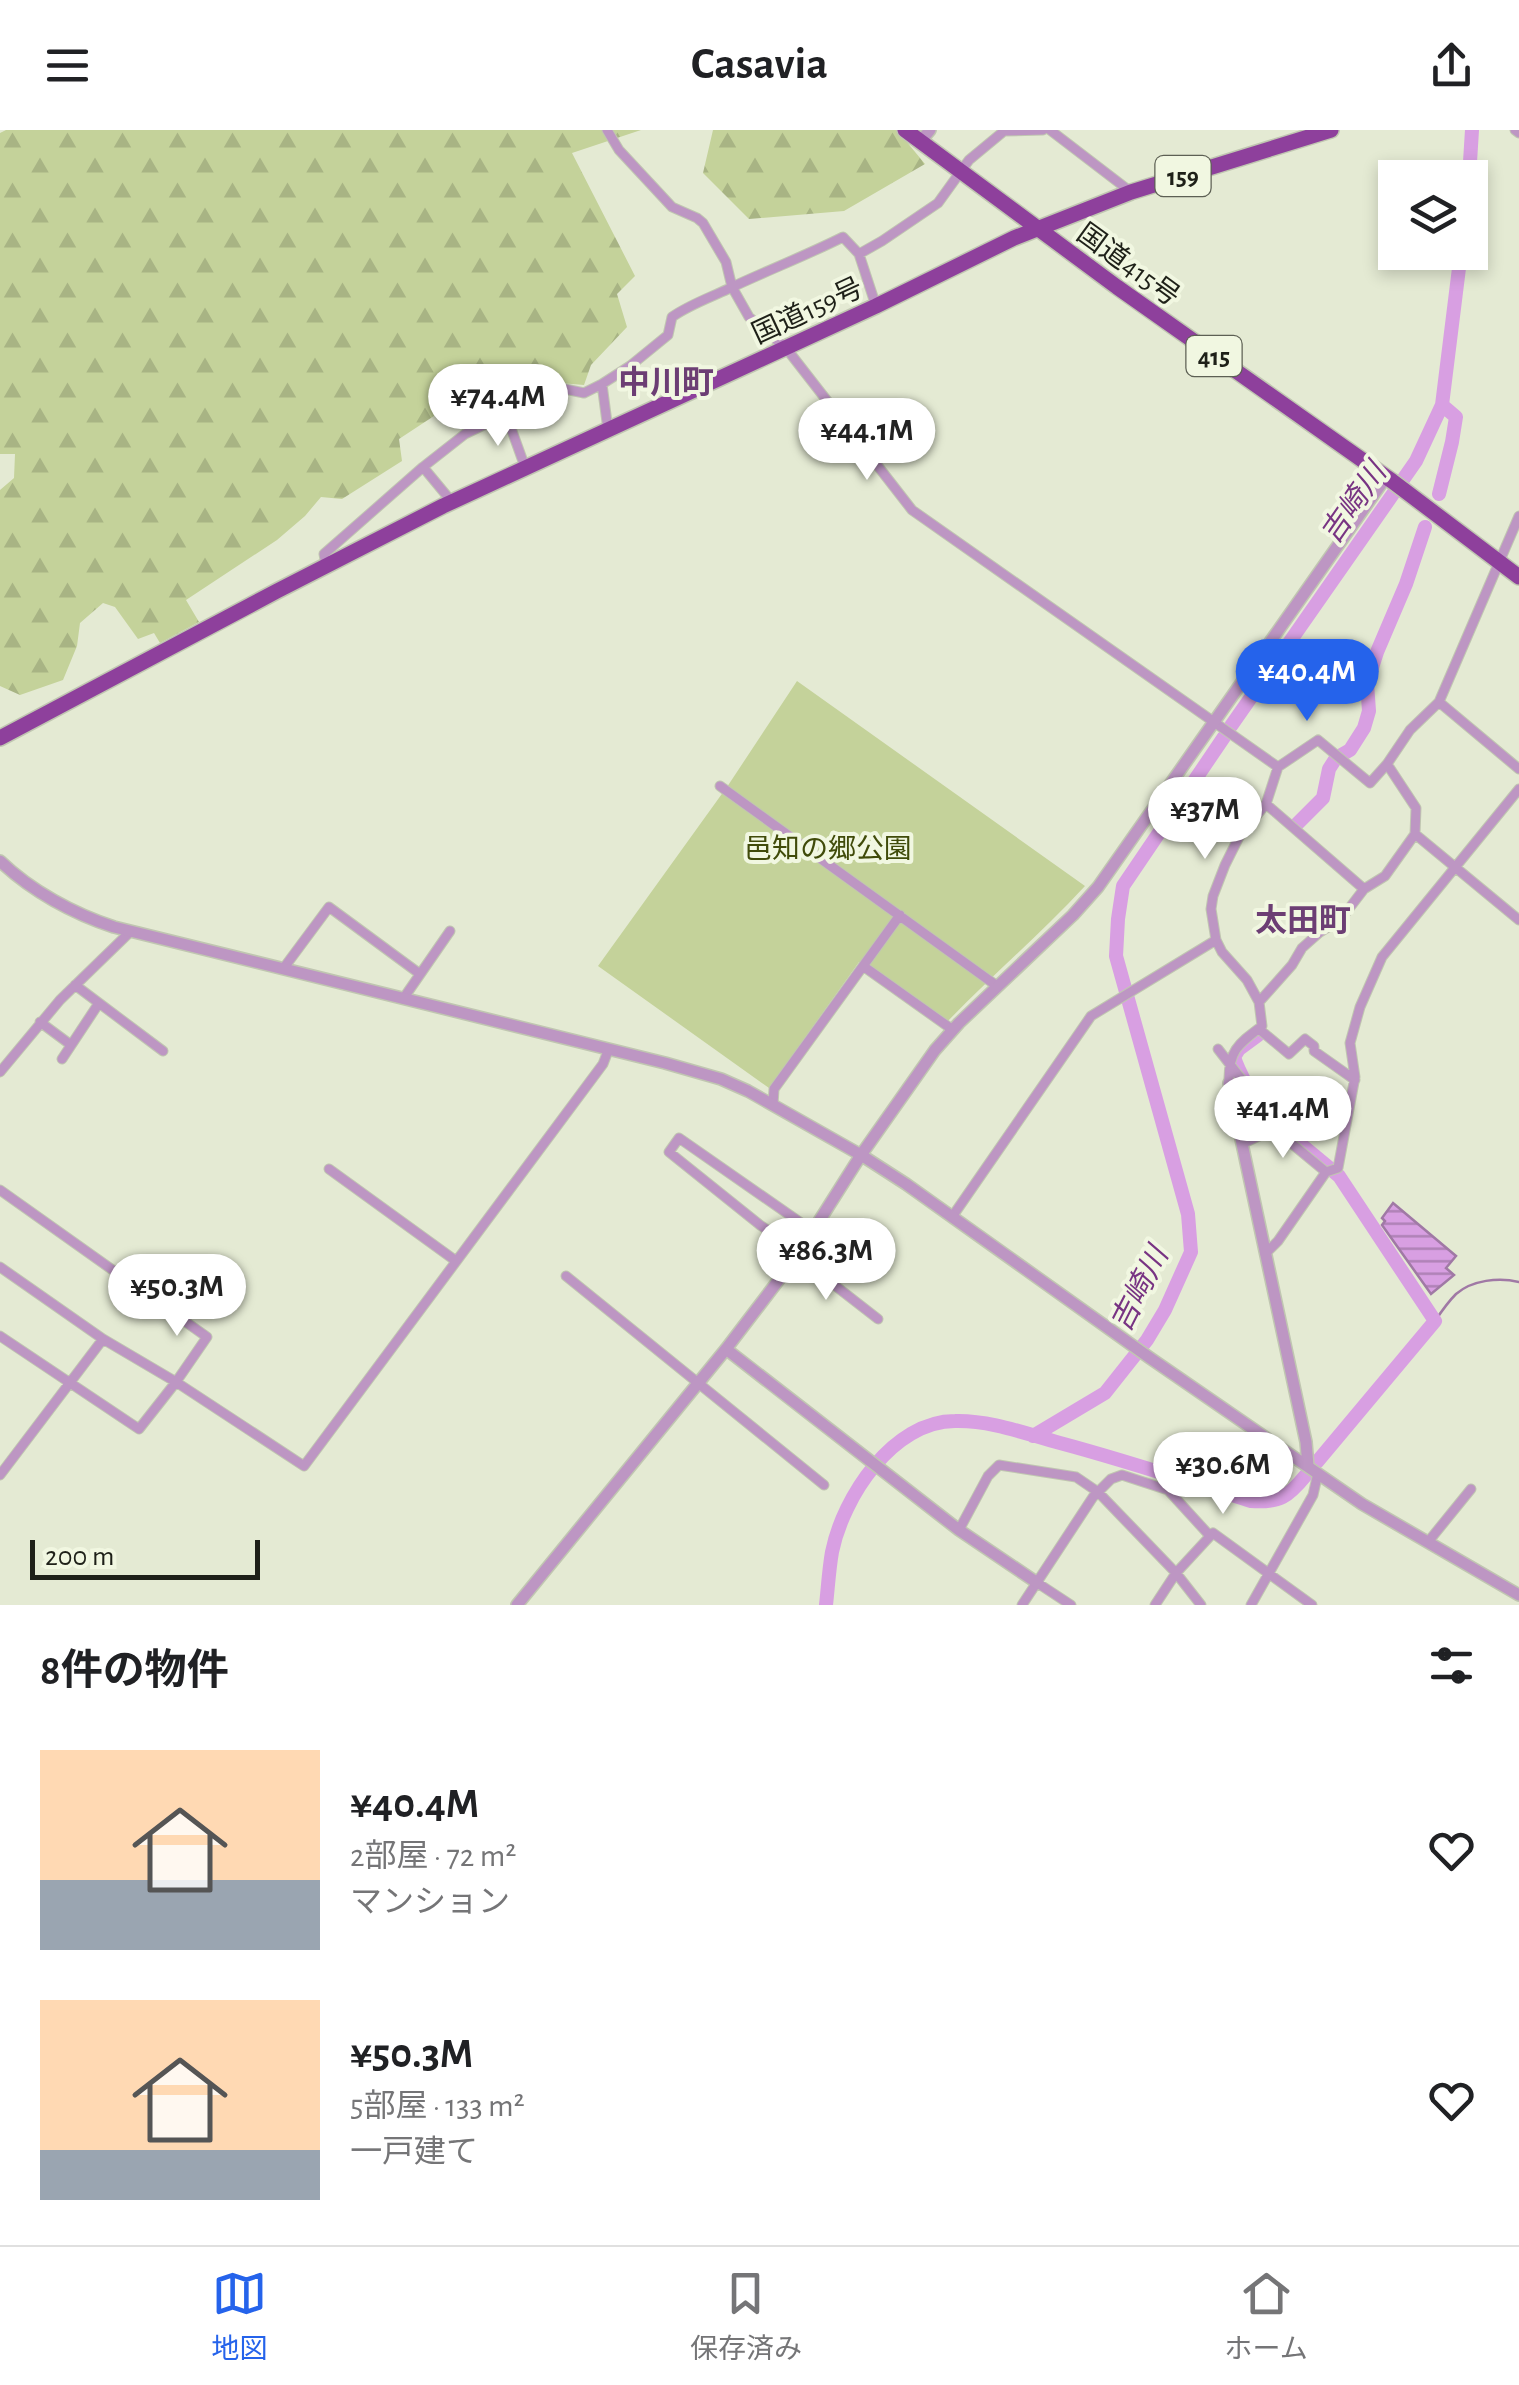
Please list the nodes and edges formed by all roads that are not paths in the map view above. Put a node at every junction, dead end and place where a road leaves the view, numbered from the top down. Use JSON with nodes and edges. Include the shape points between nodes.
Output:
{"nodes":[{"id":1,"x":607,"y":130,"type":"edge"},
{"id":2,"x":906,"y":130,"type":"edge"},
{"id":3,"x":1046,"y":130,"type":"edge"},
{"id":4,"x":1331,"y":130,"type":"edge"},
{"id":5,"x":1004,"y":131,"type":"edge"},
{"id":6,"x":925,"y":136,"type":"edge"},
{"id":7,"x":961,"y":172,"type":"junction"},
{"id":8,"x":1131,"y":192,"type":"junction"},
{"id":9,"x":1038,"y":229,"type":"junction"},
{"id":10,"x":859,"y":254,"type":"junction"},
{"id":11,"x":732,"y":288,"type":"junction"},
{"id":12,"x":876,"y":306,"type":"junction"},
{"id":13,"x":786,"y":348,"type":"junction"},
{"id":14,"x":602,"y":384,"type":"junction"},
{"id":15,"x":507,"y":417,"type":"junction"},
{"id":16,"x":608,"y":430,"type":"junction"},
{"id":17,"x":423,"y":467,"type":"junction"},
{"id":18,"x":526,"y":467,"type":"junction"},
{"id":19,"x":1389,"y":479,"type":"junction"},
{"id":20,"x":452,"y":502,"type":"junction"},
{"id":21,"x":1519,"y":516,"type":"edge"},
{"id":22,"x":1500,"y":562,"type":"junction"},
{"id":23,"x":326,"y":565,"type":"junction"},
{"id":24,"x":1519,"y":577,"type":"edge"},
{"id":25,"x":1438,"y":702,"type":"junction"},
{"id":26,"x":1213,"y":721,"type":"junction"},
{"id":27,"x":21,"y":726,"type":"junction"},
{"id":28,"x":0,"y":727,"type":"edge"},
{"id":29,"x":0,"y":738,"type":"edge"},
{"id":30,"x":1386,"y":764,"type":"junction"},
{"id":31,"x":1278,"y":767,"type":"junction"},
{"id":32,"x":1519,"y":769,"type":"edge"},
{"id":33,"x":720,"y":786,"type":"dead end"},
{"id":34,"x":1519,"y":789,"type":"edge"},
{"id":35,"x":1266,"y":804,"type":"junction"},
{"id":36,"x":1414,"y":834,"type":"junction"},
{"id":37,"x":0,"y":861,"type":"edge"},
{"id":38,"x":1455,"y":868,"type":"junction"},
{"id":39,"x":1364,"y":889,"type":"junction"},
{"id":40,"x":900,"y":914,"type":"junction"},
{"id":41,"x":1519,"y":920,"type":"edge"},
{"id":42,"x":450,"y":931,"type":"dead end"},
{"id":43,"x":130,"y":932,"type":"junction"},
{"id":44,"x":1216,"y":940,"type":"junction"},
{"id":45,"x":863,"y":966,"type":"junction"},
{"id":46,"x":283,"y":969,"type":"junction"},
{"id":47,"x":420,"y":974,"type":"junction"},
{"id":48,"x":75,"y":985,"type":"junction"},
{"id":49,"x":997,"y":986,"type":"junction"},
{"id":50,"x":403,"y":999,"type":"junction"},
{"id":51,"x":1260,"y":1002,"type":"junction"},
{"id":52,"x":98,"y":1003,"type":"junction"},
{"id":53,"x":40,"y":1022,"type":"junction"},
{"id":54,"x":1259,"y":1029,"type":"junction"},
{"id":55,"x":953,"y":1030,"type":"junction"},
{"id":56,"x":71,"y":1045,"type":"junction"},
{"id":57,"x":1218,"y":1049,"type":"dead end"},
{"id":58,"x":163,"y":1050,"type":"dead end"},
{"id":59,"x":608,"y":1051,"type":"junction"},
{"id":60,"x":62,"y":1059,"type":"dead end"},
{"id":61,"x":1230,"y":1064,"type":"junction"},
{"id":62,"x":0,"y":1072,"type":"edge"},
{"id":63,"x":1354,"y":1080,"type":"junction"},
{"id":64,"x":1229,"y":1082,"type":"joint"},
{"id":65,"x":773,"y":1105,"type":"junction"},
{"id":66,"x":1274,"y":1128,"type":"junction"},
{"id":67,"x":1242,"y":1144,"type":"junction"},
{"id":68,"x":861,"y":1155,"type":"junction"},
{"id":69,"x":329,"y":1170,"type":"dead end"},
{"id":70,"x":1330,"y":1170,"type":"junction"},
{"id":71,"x":0,"y":1190,"type":"edge"},
{"id":72,"x":952,"y":1217,"type":"junction"},
{"id":73,"x":814,"y":1232,"type":"junction"},
{"id":74,"x":798,"y":1254,"type":"junction"},
{"id":75,"x":1266,"y":1254,"type":"junction"},
{"id":76,"x":456,"y":1261,"type":"junction"},
{"id":77,"x":0,"y":1267,"type":"edge"},
{"id":78,"x":566,"y":1276,"type":"dead end"},
{"id":79,"x":878,"y":1319,"type":"dead end"},
{"id":80,"x":0,"y":1336,"type":"edge"},
{"id":81,"x":103,"y":1339,"type":"junction"},
{"id":82,"x":726,"y":1349,"type":"junction"},
{"id":83,"x":176,"y":1382,"type":"junction"},
{"id":84,"x":698,"y":1382,"type":"junction"},
{"id":85,"x":68,"y":1383,"type":"junction"},
{"id":86,"x":1313,"y":1469,"type":"junction"},
{"id":87,"x":0,"y":1475,"type":"edge"},
{"id":88,"x":824,"y":1485,"type":"dead end"},
{"id":89,"x":1471,"y":1489,"type":"dead end"},
{"id":90,"x":1098,"y":1492,"type":"junction"},
{"id":91,"x":959,"y":1530,"type":"junction"},
{"id":92,"x":1210,"y":1536,"type":"junction"},
{"id":93,"x":1428,"y":1542,"type":"junction"},
{"id":94,"x":1176,"y":1573,"type":"junction"},
{"id":95,"x":1269,"y":1573,"type":"junction"},
{"id":96,"x":1036,"y":1582,"type":"junction"},
{"id":97,"x":1519,"y":1595,"type":"edge"},
{"id":98,"x":1297,"y":1601,"type":"edge"},
{"id":99,"x":517,"y":1605,"type":"edge"},
{"id":100,"x":1022,"y":1605,"type":"edge"},
{"id":101,"x":1071,"y":1605,"type":"edge"},
{"id":102,"x":1155,"y":1605,"type":"edge"},
{"id":103,"x":1201,"y":1605,"type":"edge"},
{"id":104,"x":1251,"y":1605,"type":"edge"},
{"id":105,"x":1312,"y":1605,"type":"edge"}],
"edges":[{"from":1,"to":11,"type":"street","via":[[672,207],[703,223],[726,262]]},
{"from":2,"to":6,"type":"highway","name":"国道415号","number":"415"},
{"from":3,"to":5,"type":"street"},
{"from":3,"to":8,"type":"street"},
{"from":4,"to":8,"type":"highway","name":"国道159号","number":"159"},
{"from":5,"to":7,"type":"street"},
{"from":6,"to":7,"type":"highway","name":"国道415号","number":"415"},
{"from":7,"to":9,"type":"highway","name":"国道415号","number":"415"},
{"from":7,"to":10,"type":"street","via":[[938,203]]},
{"from":8,"to":9,"type":"highway","name":"国道159号","number":"159"},
{"from":9,"to":12,"type":"highway","name":"国道159号","number":"159"},
{"from":9,"to":19,"type":"highway","name":"国道415号","number":"415"},
{"from":10,"to":11,"type":"street","via":[[842,237]]},
{"from":10,"to":12,"type":"street"},
{"from":11,"to":13,"type":"street","via":[[749,317]]},
{"from":11,"to":14,"type":"street","via":[[672,318],[668,335]]},
{"from":12,"to":13,"type":"highway","name":"国道159号","number":"159"},
{"from":13,"to":16,"type":"highway","name":"国道159号","number":"159"},
{"from":13,"to":26,"type":"street","via":[[912,510]]},
{"from":14,"to":15,"type":"street","via":[[584,393],[564,389]]},
{"from":14,"to":16,"type":"street"},
{"from":15,"to":17,"type":"street","via":[[465,434]]},
{"from":15,"to":18,"type":"street"},
{"from":16,"to":18,"type":"highway","name":"国道159号","number":"159"},
{"from":17,"to":20,"type":"street"},
{"from":17,"to":23,"type":"street","via":[[324,554]]},
{"from":18,"to":20,"type":"highway","name":"国道159号","number":"159"},
{"from":19,"to":22,"type":"highway","name":"国道415号","number":"415"},
{"from":19,"to":26,"type":"street"},
{"from":20,"to":23,"type":"highway","name":"国道159号","number":"159"},
{"from":21,"to":22,"type":"street"},
{"from":22,"to":24,"type":"highway","name":"国道415号","number":"415"},
{"from":22,"to":25,"type":"street"},
{"from":23,"to":27,"type":"highway","name":"国道159号","number":"159"},
{"from":25,"to":30,"type":"street"},
{"from":25,"to":32,"type":"street"},
{"from":26,"to":31,"type":"street"},
{"from":26,"to":49,"type":"street","via":[[1098,887]]},
{"from":27,"to":28,"type":"street"},
{"from":27,"to":29,"type":"highway","name":"国道159号","number":"159"},
{"from":30,"to":31,"type":"street","via":[[1370,783],[1318,740]]},
{"from":30,"to":36,"type":"street","via":[[1416,808]]},
{"from":31,"to":35,"type":"street"},
{"from":33,"to":40,"type":"street"},
{"from":34,"to":38,"type":"street"},
{"from":35,"to":39,"type":"street"},
{"from":35,"to":44,"type":"street","via":[[1240,837],[1212,896]]},
{"from":36,"to":38,"type":"street"},
{"from":36,"to":39,"type":"street","via":[[1385,876]]},
{"from":37,"to":43,"type":"street","via":[[68,908]]},
{"from":38,"to":41,"type":"street"},
{"from":38,"to":63,"type":"street","via":[[1382,957],[1350,1043]]},
{"from":39,"to":51,"type":"street","via":[[1341,918],[1302,948]]},
{"from":40,"to":45,"type":"street"},
{"from":40,"to":49,"type":"street"},
{"from":42,"to":47,"type":"street"},
{"from":43,"to":46,"type":"street"},
{"from":43,"to":48,"type":"street"},
{"from":44,"to":51,"type":"street"},
{"from":44,"to":72,"type":"street","via":[[1091,1016]]},
{"from":45,"to":55,"type":"street"},
{"from":45,"to":65,"type":"street","via":[[774,1088]]},
{"from":46,"to":47,"type":"street","via":[[329,907]]},
{"from":46,"to":50,"type":"street"},
{"from":47,"to":50,"type":"street"},
{"from":48,"to":52,"type":"street"},
{"from":48,"to":53,"type":"street"},
{"from":49,"to":55,"type":"street"},
{"from":50,"to":59,"type":"street"},
{"from":51,"to":54,"type":"street"},
{"from":52,"to":56,"type":"street"},
{"from":52,"to":58,"type":"street"},
{"from":53,"to":56,"type":"street"},
{"from":53,"to":62,"type":"street"},
{"from":54,"to":61,"type":"street","via":[[1233,1050]]},
{"from":54,"to":63,"type":"street","via":[[1288,1054],[1305,1039]]},
{"from":55,"to":68,"type":"street"},
{"from":56,"to":60,"type":"street"},
{"from":57,"to":61,"type":"street"},
{"from":59,"to":65,"type":"street","via":[[722,1079]]},
{"from":59,"to":76,"type":"street"},
{"from":61,"to":64,"type":"street"},
{"from":61,"to":66,"type":"street","via":[[1258,1114]]},
{"from":63,"to":70,"type":"street","via":[[1338,1168]]},
{"from":64,"to":67,"type":"street"},
{"from":65,"to":68,"type":"street"},
{"from":66,"to":67,"type":"street"},
{"from":66,"to":70,"type":"street"},
{"from":67,"to":75,"type":"street"},
{"from":68,"to":72,"type":"street"},
{"from":68,"to":73,"type":"street"},
{"from":69,"to":76,"type":"street"},
{"from":70,"to":75,"type":"street"},
{"from":71,"to":83,"type":"street","via":[[207,1337]]},
{"from":72,"to":86,"type":"street"},
{"from":73,"to":74,"type":"street"},
{"from":73,"to":74,"type":"street","via":[[679,1138],[669,1152]]},
{"from":74,"to":79,"type":"street"},
{"from":74,"to":82,"type":"street"},
{"from":75,"to":86,"type":"street"},
{"from":76,"to":83,"type":"street","via":[[304,1466]]},
{"from":77,"to":81,"type":"street"},
{"from":78,"to":84,"type":"street"},
{"from":80,"to":85,"type":"street"},
{"from":81,"to":83,"type":"street"},
{"from":81,"to":85,"type":"street"},
{"from":82,"to":84,"type":"street"},
{"from":82,"to":91,"type":"street"},
{"from":83,"to":85,"type":"street","via":[[139,1429]]},
{"from":84,"to":88,"type":"street"},
{"from":84,"to":99,"type":"street"},
{"from":85,"to":87,"type":"street"},
{"from":86,"to":93,"type":"street"},
{"from":86,"to":95,"type":"street","via":[[1312,1495]]},
{"from":89,"to":93,"type":"street"},
{"from":90,"to":91,"type":"street","via":[[1076,1477],[999,1465]]},
{"from":90,"to":92,"type":"street","via":[[1122,1474],[1162,1486]]},
{"from":90,"to":94,"type":"street"},
{"from":90,"to":96,"type":"street"},
{"from":91,"to":96,"type":"street"},
{"from":92,"to":94,"type":"street"},
{"from":92,"to":95,"type":"street"},
{"from":93,"to":97,"type":"street"},
{"from":94,"to":102,"type":"street"},
{"from":94,"to":103,"type":"street"},
{"from":95,"to":98,"type":"street"},
{"from":95,"to":104,"type":"street"},
{"from":96,"to":100,"type":"street"},
{"from":96,"to":101,"type":"street"},
{"from":98,"to":105,"type":"street"}]}
